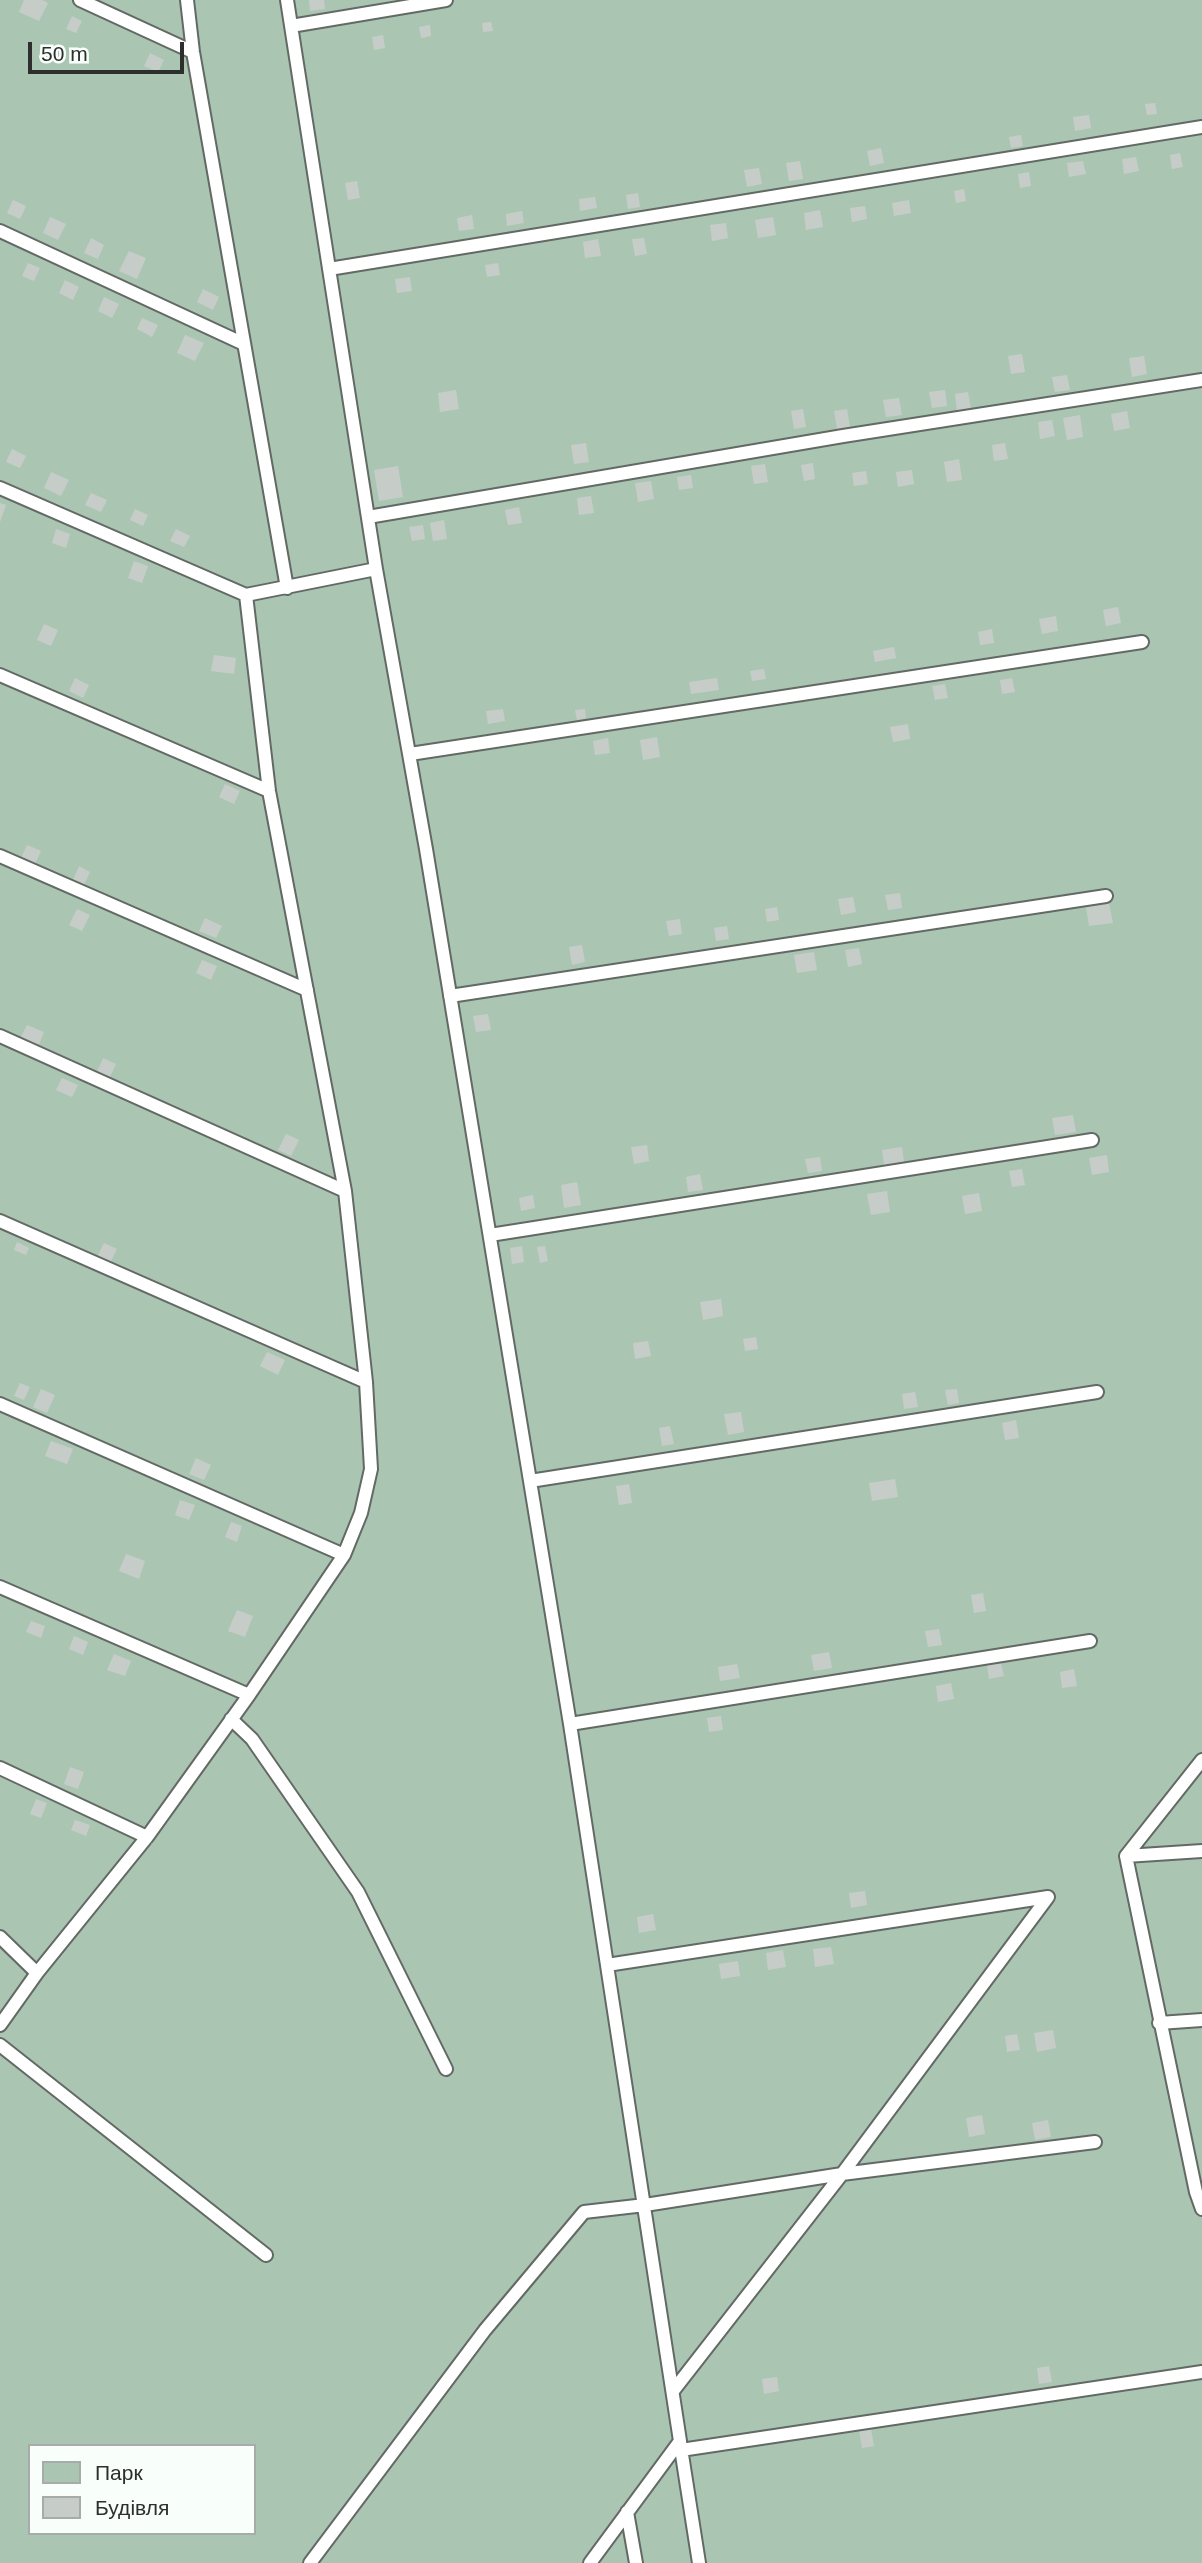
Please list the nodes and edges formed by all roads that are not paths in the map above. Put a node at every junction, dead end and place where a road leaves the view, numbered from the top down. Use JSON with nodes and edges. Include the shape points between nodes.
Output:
{"nodes":[{"id":1,"x":80,"y":0,"type":"edge"},
{"id":2,"x":187,"y":0,"type":"edge"},
{"id":3,"x":287,"y":0,"type":"edge"},
{"id":4,"x":446,"y":0,"type":"edge"},
{"id":5,"x":291,"y":26,"type":"junction"},
{"id":6,"x":193,"y":52,"type":"junction"},
{"id":7,"x":1202,"y":127,"type":"edge"},
{"id":8,"x":0,"y":231,"type":"edge"},
{"id":9,"x":329,"y":268,"type":"junction"},
{"id":10,"x":244,"y":344,"type":"junction"},
{"id":11,"x":1202,"y":380,"type":"edge"},
{"id":12,"x":0,"y":488,"type":"edge"},
{"id":13,"x":368,"y":517,"type":"junction"},
{"id":14,"x":376,"y":569,"type":"junction"},
{"id":15,"x":287,"y":588,"type":"junction"},
{"id":16,"x":246,"y":595,"type":"junction"},
{"id":17,"x":1142,"y":642,"type":"dead end"},
{"id":18,"x":0,"y":675,"type":"edge"},
{"id":19,"x":410,"y":754,"type":"junction"},
{"id":20,"x":270,"y":791,"type":"junction"},
{"id":21,"x":0,"y":856,"type":"edge"},
{"id":22,"x":1106,"y":896,"type":"dead end"},
{"id":23,"x":307,"y":989,"type":"junction"},
{"id":24,"x":450,"y":996,"type":"junction"},
{"id":25,"x":0,"y":1037,"type":"edge"},
{"id":26,"x":1092,"y":1140,"type":"dead end"},
{"id":27,"x":345,"y":1191,"type":"junction"},
{"id":28,"x":0,"y":1221,"type":"edge"},
{"id":29,"x":490,"y":1235,"type":"junction"},
{"id":30,"x":366,"y":1382,"type":"junction"},
{"id":31,"x":1097,"y":1392,"type":"dead end"},
{"id":32,"x":0,"y":1404,"type":"edge"},
{"id":33,"x":530,"y":1481,"type":"junction"},
{"id":34,"x":344,"y":1555,"type":"junction"},
{"id":35,"x":0,"y":1587,"type":"edge"},
{"id":36,"x":1090,"y":1641,"type":"dead end"},
{"id":37,"x":249,"y":1695,"type":"junction"},
{"id":38,"x":231,"y":1719,"type":"junction"},
{"id":39,"x":570,"y":1724,"type":"junction"},
{"id":40,"x":1202,"y":1760,"type":"edge"},
{"id":41,"x":0,"y":1768,"type":"edge"},
{"id":42,"x":147,"y":1837,"type":"junction"},
{"id":43,"x":1202,"y":1851,"type":"edge"},
{"id":44,"x":1126,"y":1856,"type":"junction"},
{"id":45,"x":0,"y":1937,"type":"edge"},
{"id":46,"x":607,"y":1965,"type":"junction"},
{"id":47,"x":37,"y":1973,"type":"junction"},
{"id":48,"x":1202,"y":2020,"type":"edge"},
{"id":49,"x":1159,"y":2023,"type":"junction"},
{"id":50,"x":0,"y":2025,"type":"edge"},
{"id":51,"x":0,"y":2045,"type":"edge"},
{"id":52,"x":446,"y":2069,"type":"dead end"},
{"id":53,"x":1095,"y":2142,"type":"dead end"},
{"id":54,"x":842,"y":2174,"type":"junction"},
{"id":55,"x":1199,"y":2192,"type":"edge"},
{"id":56,"x":645,"y":2205,"type":"junction"},
{"id":57,"x":1202,"y":2209,"type":"edge"},
{"id":58,"x":266,"y":2255,"type":"dead end"},
{"id":59,"x":1202,"y":2372,"type":"edge"},
{"id":60,"x":673,"y":2391,"type":"junction"},
{"id":61,"x":681,"y":2445,"type":"junction"},
{"id":62,"x":627,"y":2512,"type":"junction"},
{"id":63,"x":310,"y":2563,"type":"edge"},
{"id":64,"x":590,"y":2563,"type":"edge"},
{"id":65,"x":636,"y":2563,"type":"edge"},
{"id":66,"x":699,"y":2563,"type":"edge"}],
"edges":[{"from":1,"to":6,"type":"lane"},
{"from":2,"to":6,"type":"lane"},
{"from":3,"to":5,"type":"lane"},
{"from":4,"to":5,"type":"lane"},
{"from":5,"to":9,"type":"lane"},
{"from":6,"to":10,"type":"lane"},
{"from":7,"to":9,"type":"lane"},
{"from":8,"to":10,"type":"lane"},
{"from":9,"to":13,"type":"lane"},
{"from":10,"to":15,"type":"lane"},
{"from":11,"to":13,"type":"lane"},
{"from":12,"to":16,"type":"lane"},
{"from":13,"to":14,"type":"lane"},
{"from":14,"to":15,"type":"lane"},
{"from":14,"to":19,"type":"lane"},
{"from":15,"to":16,"type":"lane"},
{"from":16,"to":20,"type":"lane"},
{"from":17,"to":19,"type":"lane"},
{"from":18,"to":20,"type":"lane"},
{"from":19,"to":24,"type":"lane"},
{"from":20,"to":23,"type":"lane"},
{"from":21,"to":23,"type":"lane"},
{"from":22,"to":24,"type":"lane"},
{"from":23,"to":27,"type":"lane"},
{"from":24,"to":29,"type":"lane"},
{"from":25,"to":27,"type":"lane"},
{"from":26,"to":29,"type":"lane"},
{"from":27,"to":30,"type":"lane"},
{"from":28,"to":30,"type":"lane"},
{"from":29,"to":33,"type":"lane"},
{"from":30,"to":34,"type":"lane","via":[[371,1469],[361,1513]]},
{"from":31,"to":33,"type":"lane"},
{"from":32,"to":34,"type":"lane"},
{"from":33,"to":39,"type":"lane"},
{"from":34,"to":37,"type":"lane"},
{"from":35,"to":37,"type":"lane"},
{"from":36,"to":39,"type":"lane"},
{"from":37,"to":38,"type":"lane"},
{"from":38,"to":42,"type":"lane"},
{"from":38,"to":52,"type":"lane","via":[[252,1739],[358,1892]]},
{"from":39,"to":46,"type":"lane"},
{"from":40,"to":44,"type":"lane"},
{"from":41,"to":42,"type":"lane"},
{"from":42,"to":47,"type":"lane"},
{"from":43,"to":44,"type":"lane"},
{"from":44,"to":49,"type":"lane"},
{"from":45,"to":47,"type":"lane"},
{"from":46,"to":54,"type":"lane","via":[[1048,1897]]},
{"from":46,"to":56,"type":"lane"},
{"from":47,"to":50,"type":"lane"},
{"from":48,"to":49,"type":"lane"},
{"from":49,"to":55,"type":"lane"},
{"from":51,"to":58,"type":"lane"},
{"from":53,"to":54,"type":"lane"},
{"from":54,"to":56,"type":"lane"},
{"from":54,"to":60,"type":"lane"},
{"from":55,"to":57,"type":"lane"},
{"from":56,"to":60,"type":"lane"},
{"from":56,"to":63,"type":"lane","via":[[584,2212],[485,2330]]},
{"from":59,"to":61,"type":"lane"},
{"from":60,"to":61,"type":"lane"},
{"from":61,"to":62,"type":"lane"},
{"from":61,"to":66,"type":"lane"},
{"from":62,"to":64,"type":"lane"},
{"from":62,"to":65,"type":"lane"}]}
